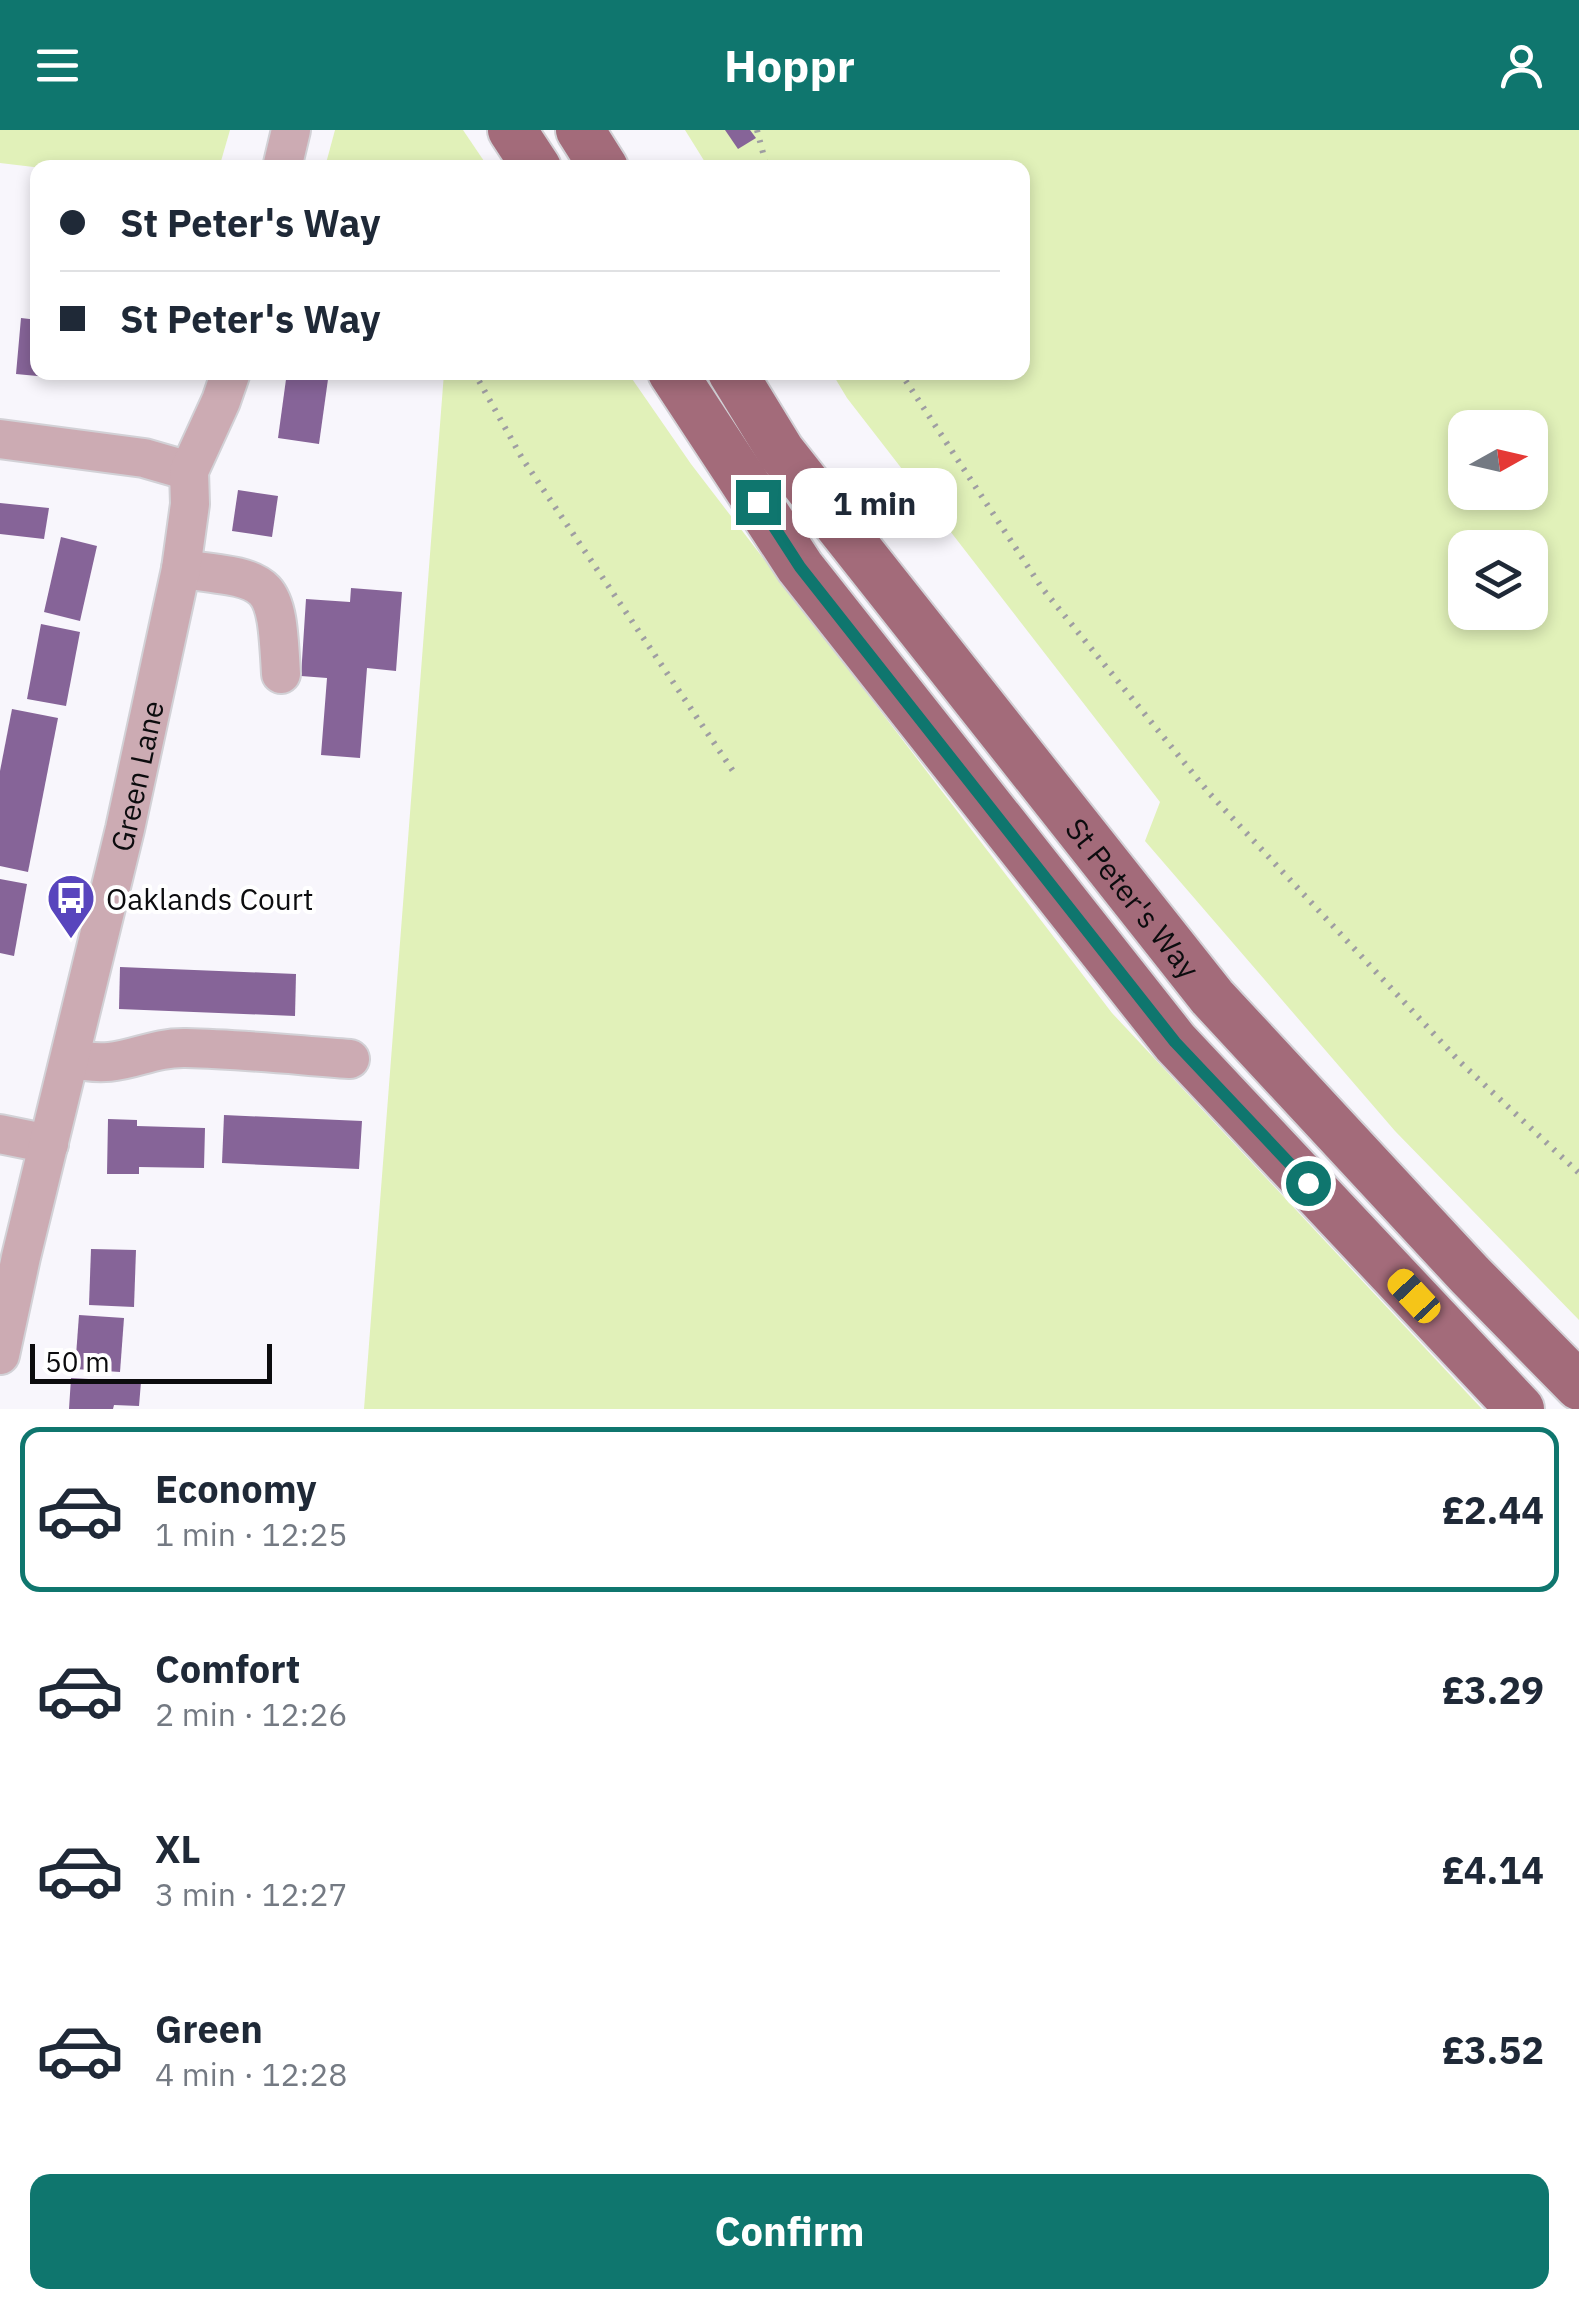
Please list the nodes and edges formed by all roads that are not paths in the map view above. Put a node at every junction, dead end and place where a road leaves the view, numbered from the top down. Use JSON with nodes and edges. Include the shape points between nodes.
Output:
{"nodes":[{"id":1,"x":291,"y":130,"type":"edge"},
{"id":2,"x":512,"y":130,"type":"edge"},
{"id":3,"x":580,"y":130,"type":"edge"},
{"id":4,"x":284,"y":160,"type":"edge"},
{"id":5,"x":532,"y":160,"type":"edge"},
{"id":6,"x":599,"y":160,"type":"edge"},
{"id":7,"x":228,"y":380,"type":"edge"},
{"id":8,"x":677,"y":380,"type":"edge"},
{"id":9,"x":737,"y":380,"type":"edge"},
{"id":10,"x":0,"y":440,"type":"edge"},
{"id":11,"x":189,"y":471,"type":"junction"},
{"id":12,"x":181,"y":570,"type":"junction"},
{"id":13,"x":280,"y":674,"type":"dead end"},
{"id":14,"x":71,"y":1058,"type":"junction"},
{"id":15,"x":350,"y":1059,"type":"dead end"},
{"id":16,"x":0,"y":1134,"type":"edge"},
{"id":17,"x":49,"y":1144,"type":"junction"},
{"id":18,"x":0,"y":1356,"type":"edge"},
{"id":19,"x":1579,"y":1386,"type":"edge"},
{"id":20,"x":1520,"y":1409,"type":"edge"}],
"edges":[{"from":1,"to":4,"type":"street"},
{"from":2,"to":5,"type":"main road"},
{"from":3,"to":6,"type":"main road"},
{"from":7,"to":11,"type":"street","name":"Green Lane"},
{"from":8,"to":20,"type":"main road","name":"St Peter's Way","via":[[800,567],[1175,1042]]},
{"from":9,"to":19,"type":"main road","name":"St Peter's Way","via":[[781,452],[1212,997]]},
{"from":10,"to":11,"type":"street","via":[[144,458]]},
{"from":11,"to":12,"type":"street","name":"Green Lane"},
{"from":12,"to":13,"type":"street","via":[[244,576],[268,592],[278,623]]},
{"from":12,"to":14,"type":"street","name":"Green Lane"},
{"from":14,"to":15,"type":"street","via":[[94,1064],[181,1048]]},
{"from":14,"to":17,"type":"street","name":"Green Lane"},
{"from":16,"to":17,"type":"street"},
{"from":17,"to":18,"type":"street","name":"Green Lane"}]}
